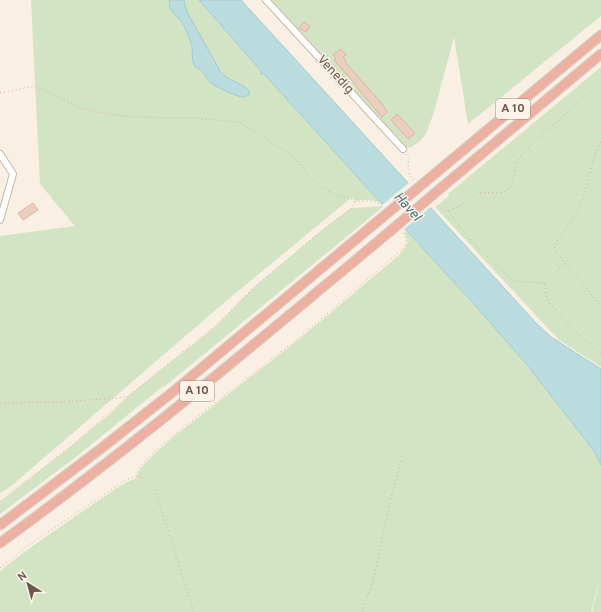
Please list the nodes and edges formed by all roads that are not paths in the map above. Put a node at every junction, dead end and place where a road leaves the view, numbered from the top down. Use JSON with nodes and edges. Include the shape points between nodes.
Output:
{"nodes":[{"id":1,"x":266,"y":0,"type":"edge"},
{"id":2,"x":601,"y":35,"type":"edge"},
{"id":3,"x":601,"y":54,"type":"edge"},
{"id":4,"x":403,"y":150,"type":"dead end"},
{"id":5,"x":0,"y":154,"type":"edge"},
{"id":6,"x":0,"y":220,"type":"edge"},
{"id":7,"x":0,"y":525,"type":"edge"},
{"id":8,"x":0,"y":543,"type":"edge"}],
"edges":[{"from":1,"to":4,"type":"street","name":"Venedig"},
{"from":2,"to":7,"type":"highway","number":"A 10","bridge":true,"via":[[190,378]]},
{"from":3,"to":8,"type":"highway","number":"A 10","bridge":true,"via":[[149,430]]},
{"from":5,"to":6,"type":"street","via":[[14,174]]}]}
